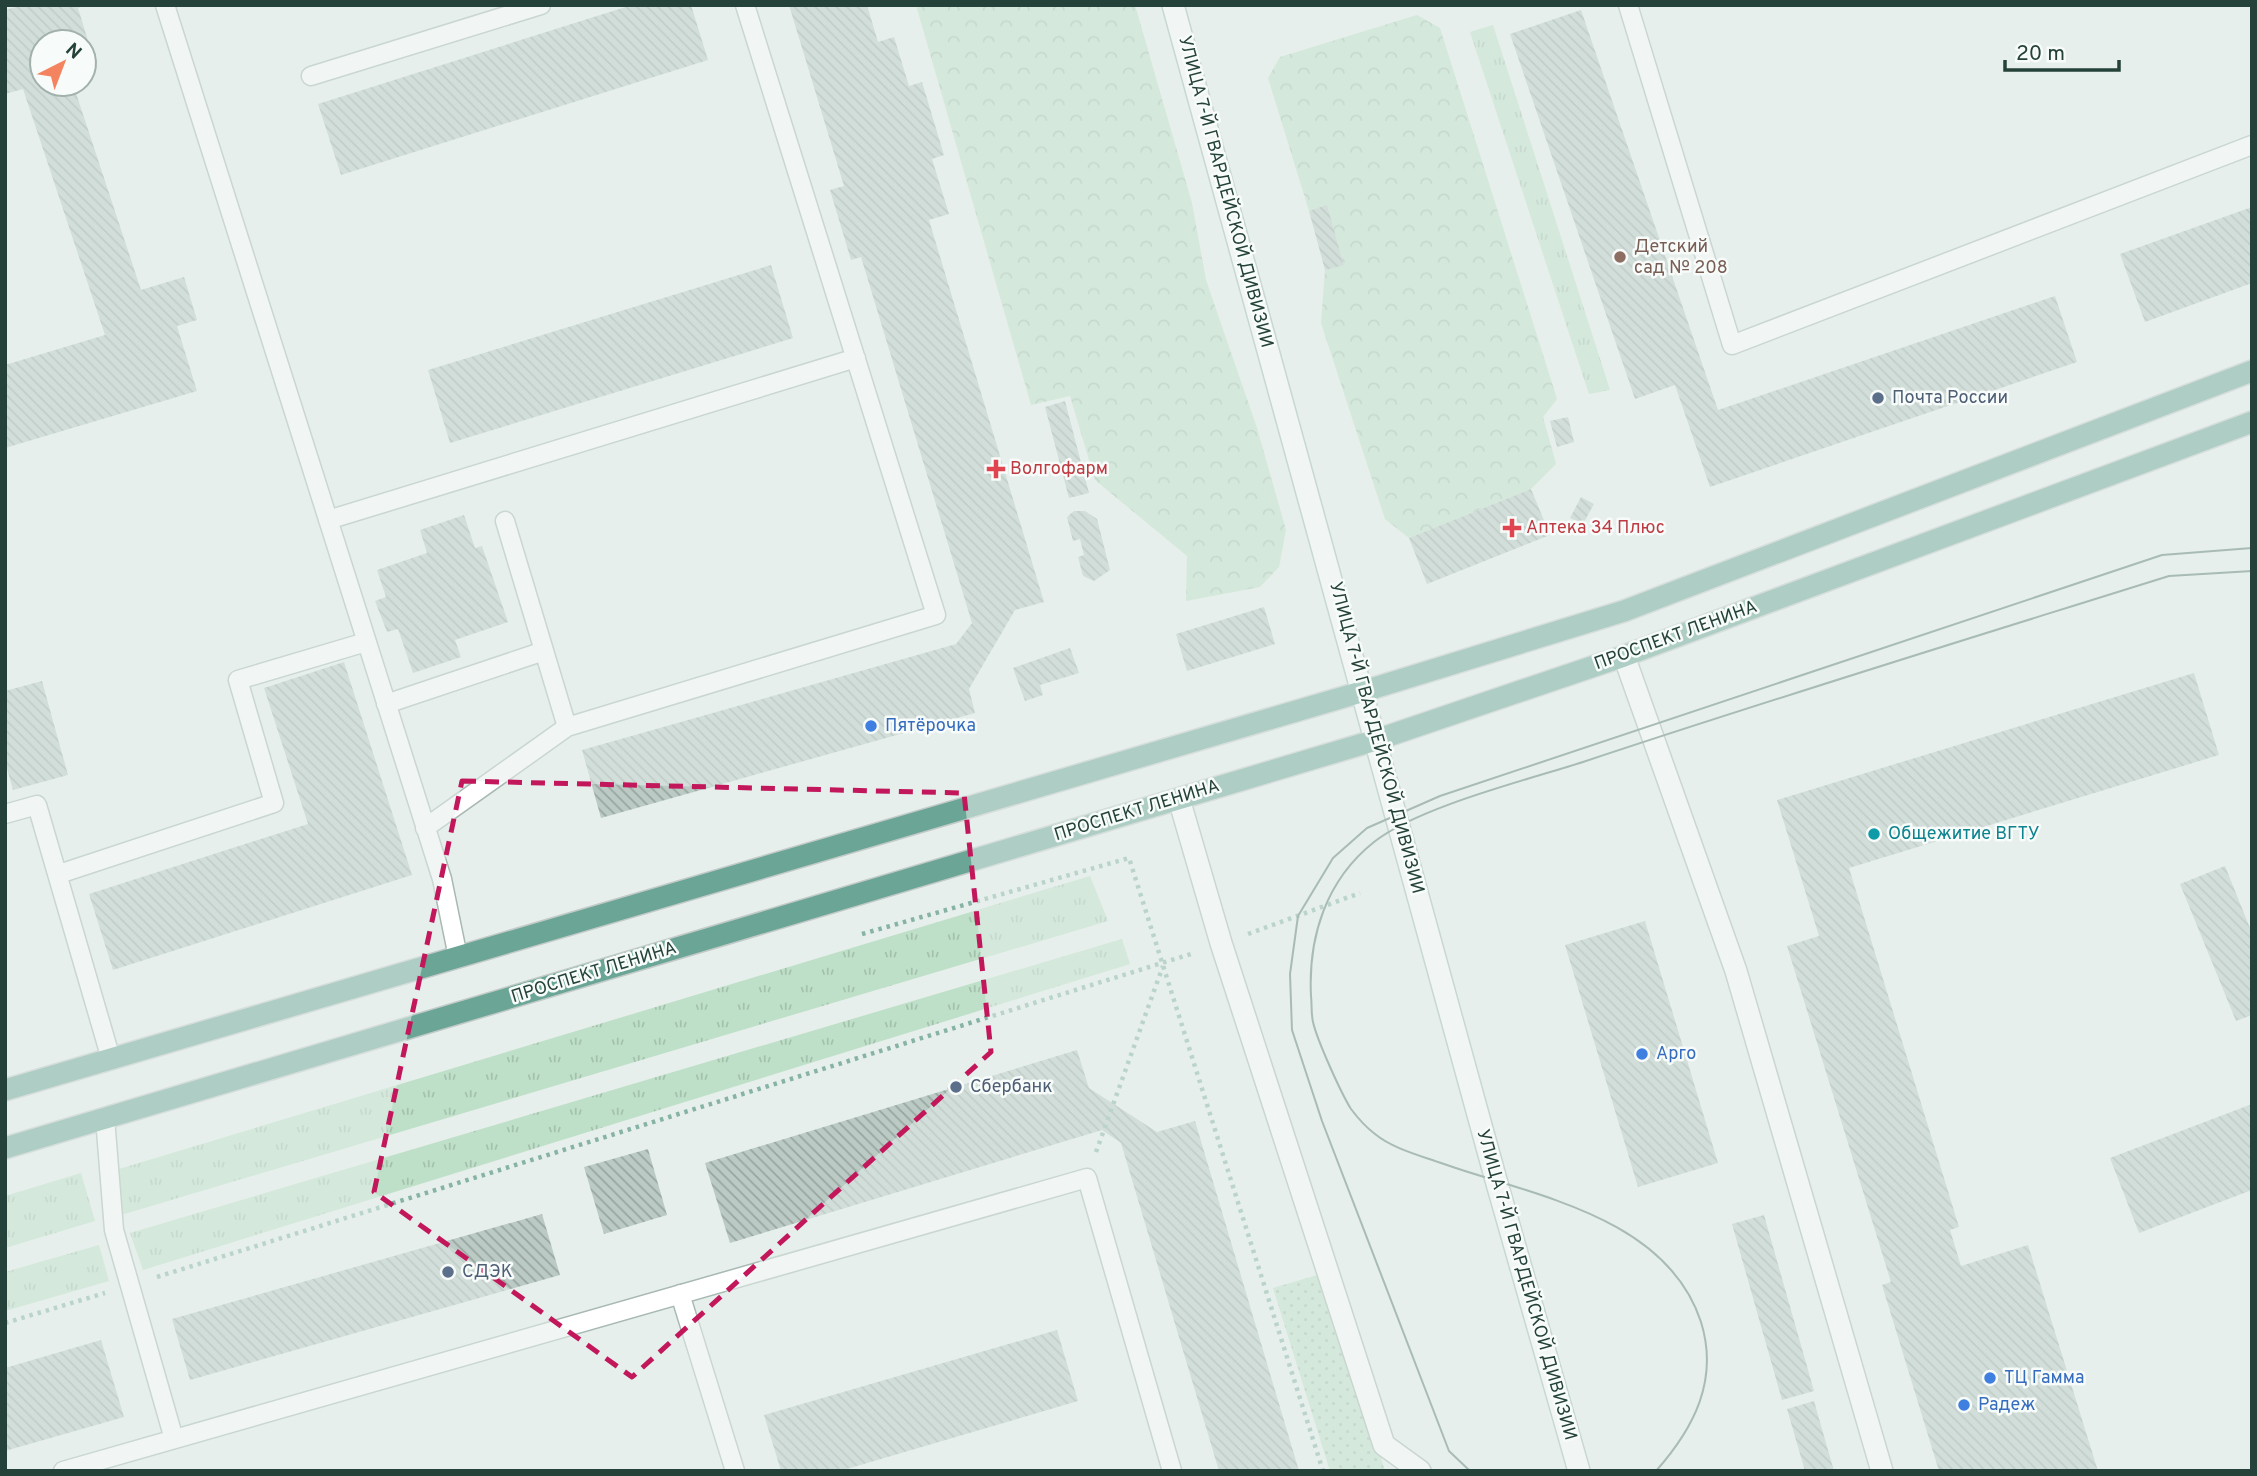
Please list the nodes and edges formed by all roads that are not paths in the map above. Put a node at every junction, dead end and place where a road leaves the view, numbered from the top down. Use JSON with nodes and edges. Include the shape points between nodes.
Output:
{"nodes":[{"id":1,"x":165,"y":5,"type":"edge"},
{"id":2,"x":541,"y":5,"type":"edge"},
{"id":3,"x":745,"y":5,"type":"edge"},
{"id":4,"x":1173,"y":5,"type":"edge"},
{"id":5,"x":1628,"y":5,"type":"edge"},
{"id":6,"x":311,"y":76,"type":"dead end"},
{"id":7,"x":2252,"y":145,"type":"edge"},
{"id":8,"x":856,"y":358,"type":"junction"},
{"id":9,"x":2252,"y":371,"type":"edge"},
{"id":10,"x":2252,"y":422,"type":"edge"},
{"id":11,"x":328,"y":520,"type":"junction"},
{"id":12,"x":505,"y":521,"type":"dead end"},
{"id":13,"x":366,"y":642,"type":"junction"},
{"id":14,"x":544,"y":651,"type":"junction"},
{"id":15,"x":1624,"y":656,"type":"junction"},
{"id":16,"x":1361,"y":692,"type":"junction"},
{"id":17,"x":386,"y":704,"type":"junction"},
{"id":18,"x":567,"y":727,"type":"junction"},
{"id":19,"x":1376,"y":740,"type":"junction"},
{"id":20,"x":1179,"y":799,"type":"junction"},
{"id":21,"x":5,"y":814,"type":"edge"},
{"id":22,"x":425,"y":828,"type":"junction"},
{"id":23,"x":59,"y":874,"type":"junction"},
{"id":24,"x":458,"y":957,"type":"junction"},
{"id":25,"x":111,"y":1059,"type":"junction"},
{"id":26,"x":5,"y":1090,"type":"edge"},
{"id":27,"x":105,"y":1118,"type":"junction"},
{"id":28,"x":5,"y":1147,"type":"edge"},
{"id":29,"x":680,"y":1294,"type":"junction"},
{"id":30,"x":174,"y":1439,"type":"junction"},
{"id":31,"x":63,"y":1471,"type":"edge"},
{"id":32,"x":735,"y":1471,"type":"edge"},
{"id":33,"x":1172,"y":1471,"type":"edge"},
{"id":34,"x":1420,"y":1471,"type":"edge"},
{"id":35,"x":1579,"y":1471,"type":"edge"},
{"id":36,"x":1882,"y":1471,"type":"edge"}],
"edges":[{"from":1,"to":11,"type":"lane"},
{"from":2,"to":6,"type":"lane"},
{"from":3,"to":8,"type":"lane"},
{"from":4,"to":16,"type":"street","name":"УЛИЦА 7-Й ГВАРДЕЙСКОЙ ДИВИЗИИ"},
{"from":5,"to":7,"type":"lane","via":[[1732,345]]},
{"from":8,"to":11,"type":"lane"},
{"from":8,"to":18,"type":"lane","via":[[936,615]]},
{"from":9,"to":16,"type":"main road","via":[[1623,611]]},
{"from":10,"to":15,"type":"main road","name":"ПРОСПЕКТ ЛЕНИНА"},
{"from":11,"to":13,"type":"lane"},
{"from":12,"to":14,"type":"lane"},
{"from":13,"to":17,"type":"lane"},
{"from":13,"to":23,"type":"lane","via":[[238,680],[274,803]]},
{"from":14,"to":17,"type":"lane"},
{"from":14,"to":18,"type":"lane"},
{"from":15,"to":19,"type":"main road","name":"ПРОСПЕКТ ЛЕНИНА"},
{"from":15,"to":36,"type":"street","via":[[1736,971]]},
{"from":16,"to":19,"type":"street","name":"УЛИЦА 7-Й ГВАРДЕЙСКОЙ ДИВИЗИИ"},
{"from":16,"to":24,"type":"main road"},
{"from":17,"to":22,"type":"lane"},
{"from":18,"to":22,"type":"lane"},
{"from":19,"to":20,"type":"main road","name":"ПРОСПЕКТ ЛЕНИНА"},
{"from":19,"to":35,"type":"street","name":"УЛИЦА 7-Й ГВАРДЕЙСКОЙ ДИВИЗИИ"},
{"from":20,"to":27,"type":"main road","name":"ПРОСПЕКТ ЛЕНИНА"},
{"from":20,"to":34,"type":"street","via":[[1221,943],[1384,1445]]},
{"from":21,"to":23,"type":"lane","via":[[37,805]]},
{"from":22,"to":24,"type":"lane","via":[[442,879]]},
{"from":23,"to":25,"type":"lane"},
{"from":24,"to":25,"type":"main road"},
{"from":25,"to":26,"type":"main road"},
{"from":27,"to":28,"type":"main road","name":"ПРОСПЕКТ ЛЕНИНА"},
{"from":27,"to":30,"type":"lane","via":[[114,1230]]},
{"from":29,"to":30,"type":"lane"},
{"from":29,"to":32,"type":"lane"},
{"from":29,"to":33,"type":"lane","via":[[1087,1178]]},
{"from":30,"to":31,"type":"lane"}]}
